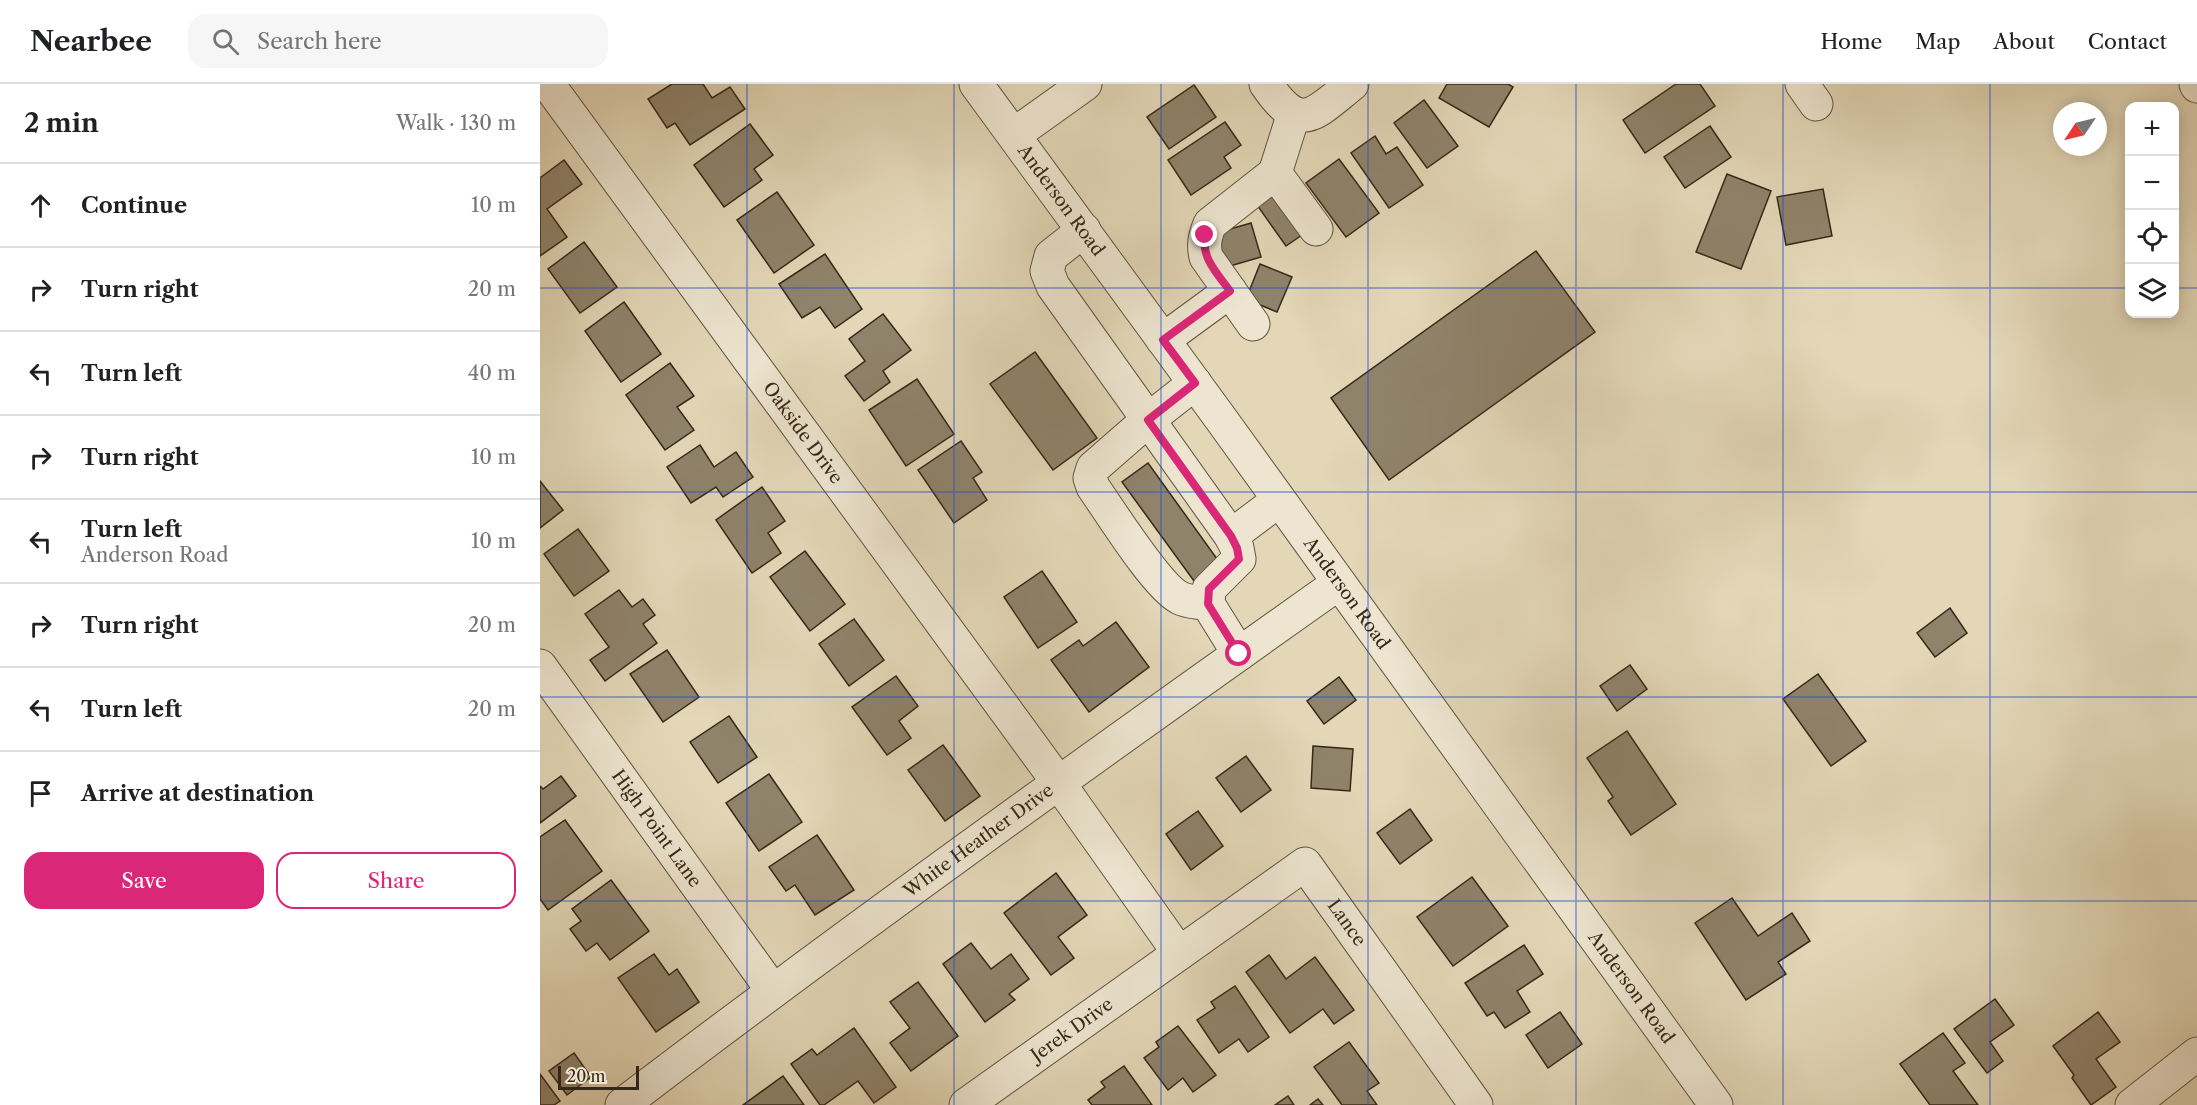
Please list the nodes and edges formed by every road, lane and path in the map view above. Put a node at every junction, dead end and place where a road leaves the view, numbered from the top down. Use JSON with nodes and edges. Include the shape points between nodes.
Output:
{"nodes":[{"id":1,"x":548,"y":84,"type":"edge"},
{"id":2,"x":976,"y":84,"type":"edge"},
{"id":3,"x":1085,"y":84,"type":"edge"},
{"id":4,"x":1266,"y":84,"type":"edge"},
{"id":5,"x":1352,"y":84,"type":"edge"},
{"id":6,"x":1294,"y":113,"type":"junction"},
{"id":7,"x":1015,"y":134,"type":"junction"},
{"id":8,"x":1275,"y":173,"type":"junction"},
{"id":9,"x":1316,"y":229,"type":"dead end"},
{"id":10,"x":1084,"y":230,"type":"junction"},
{"id":11,"x":1230,"y":291,"type":"junction"},
{"id":12,"x":1253,"y":324,"type":"dead end"},
{"id":13,"x":1163,"y":340,"type":"junction"},
{"id":14,"x":1195,"y":383,"type":"junction"},
{"id":15,"x":1148,"y":420,"type":"junction"},
{"id":16,"x":1279,"y":500,"type":"junction"},
{"id":17,"x":1231,"y":536,"type":"junction"},
{"id":18,"x":1339,"y":583,"type":"junction"},
{"id":19,"x":1208,"y":604,"type":"junction"},
{"id":20,"x":1239,"y":654,"type":"junction"},
{"id":21,"x":540,"y":666,"type":"edge"},
{"id":22,"x":1058,"y":782,"type":"junction"},
{"id":23,"x":1179,"y":953,"type":"junction"},
{"id":24,"x":773,"y":991,"type":"junction"},
{"id":25,"x":2197,"y":1054,"type":"edge"},
{"id":26,"x":622,"y":1105,"type":"edge"},
{"id":27,"x":966,"y":1105,"type":"edge"},
{"id":28,"x":1476,"y":1105,"type":"edge"},
{"id":29,"x":1716,"y":1105,"type":"edge"},
{"id":30,"x":2132,"y":1105,"type":"edge"}],
"edges":[{"from":1,"to":22,"type":"street","name":"Oakside Drive"},
{"from":2,"to":7,"type":"street","name":"Anderson Road"},
{"from":3,"to":7,"type":"street"},
{"from":4,"to":6,"type":"street","via":[[1284,107]]},
{"from":5,"to":6,"type":"street","via":[[1314,114]]},
{"from":6,"to":8,"type":"street"},
{"from":7,"to":10,"type":"street","name":"Anderson Road"},
{"from":8,"to":9,"type":"street"},
{"from":8,"to":11,"type":"street","via":[[1210,224],[1205,235],[1206,257]]},
{"from":10,"to":13,"type":"street","name":"Anderson Road"},
{"from":10,"to":15,"type":"street","via":[[1051,256],[1047,271]]},
{"from":11,"to":12,"type":"street"},
{"from":11,"to":13,"type":"street"},
{"from":13,"to":14,"type":"street","name":"Anderson Road"},
{"from":14,"to":15,"type":"street"},
{"from":14,"to":16,"type":"street","name":"Anderson Road"},
{"from":15,"to":17,"type":"street"},
{"from":15,"to":19,"type":"street","via":[[1093,468],[1090,478],[1144,560],[1169,589],[1180,598]]},
{"from":16,"to":17,"type":"street"},
{"from":16,"to":18,"type":"street","name":"Anderson Road"},
{"from":17,"to":19,"type":"street","via":[[1239,559],[1209,589]]},
{"from":18,"to":20,"type":"street","name":"White Heather Drive"},
{"from":18,"to":29,"type":"street","name":"Anderson Road"},
{"from":19,"to":20,"type":"street"},
{"from":20,"to":22,"type":"street","name":"White Heather Drive"},
{"from":21,"to":24,"type":"street","name":"High Point Lane"},
{"from":22,"to":23,"type":"street","name":"Oakside Drive"},
{"from":22,"to":24,"type":"street","name":"White Heather Drive"},
{"from":23,"to":27,"type":"street","name":"Jerek Drive"},
{"from":23,"to":28,"type":"street","name":"Lance","via":[[1305,864]]},
{"from":24,"to":26,"type":"street","name":"White Heather Drive"},
{"from":25,"to":30,"type":"street"}]}
